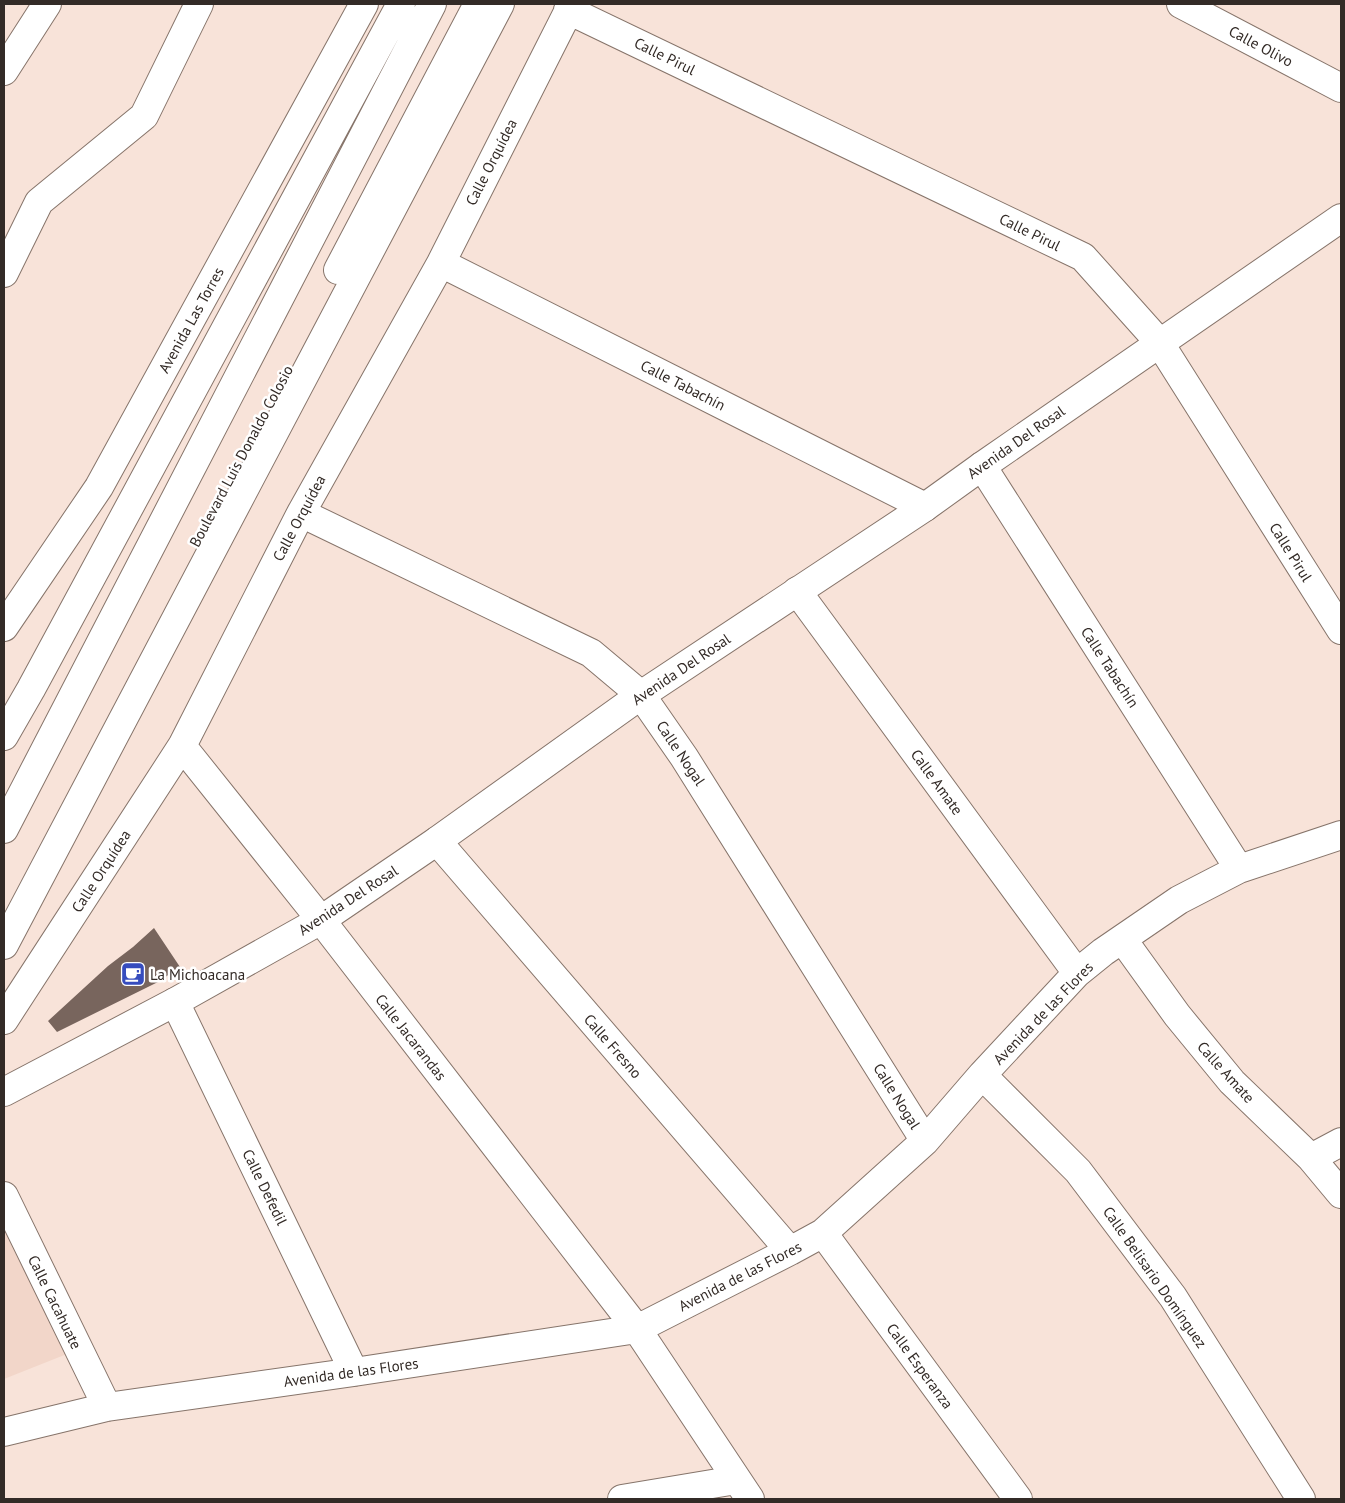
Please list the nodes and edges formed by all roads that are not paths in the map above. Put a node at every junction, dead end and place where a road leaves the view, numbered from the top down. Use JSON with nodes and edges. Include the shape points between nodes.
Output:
{"nodes":[{"id":1,"x":47,"y":4,"type":"edge"},
{"id":2,"x":199,"y":4,"type":"edge"},
{"id":3,"x":364,"y":4,"type":"edge"},
{"id":4,"x":400,"y":4,"type":"edge"},
{"id":5,"x":432,"y":4,"type":"edge"},
{"id":6,"x":500,"y":4,"type":"edge"},
{"id":7,"x":1181,"y":4,"type":"edge"},
{"id":8,"x":570,"y":7,"type":"edge"},
{"id":9,"x":472,"y":15,"type":"edge"},
{"id":10,"x":4,"y":70,"type":"edge"},
{"id":11,"x":1341,"y":88,"type":"edge"},
{"id":12,"x":1338,"y":226,"type":"edge"},
{"id":13,"x":441,"y":262,"type":"junction"},
{"id":14,"x":4,"y":273,"type":"edge"},
{"id":15,"x":1160,"y":342,"type":"junction"},
{"id":16,"x":982,"y":466,"type":"junction"},
{"id":17,"x":925,"y":507,"type":"junction"},
{"id":18,"x":301,"y":513,"type":"junction"},
{"id":19,"x":797,"y":591,"type":"junction"},
{"id":20,"x":4,"y":627,"type":"edge"},
{"id":21,"x":1341,"y":630,"type":"edge"},
{"id":22,"x":641,"y":695,"type":"junction"},
{"id":23,"x":4,"y":736,"type":"edge"},
{"id":24,"x":182,"y":746,"type":"junction"},
{"id":25,"x":4,"y":829,"type":"edge"},
{"id":26,"x":1341,"y":835,"type":"edge"},
{"id":27,"x":437,"y":841,"type":"junction"},
{"id":28,"x":1239,"y":869,"type":"junction"},
{"id":29,"x":4,"y":909,"type":"edge"},
{"id":30,"x":321,"y":920,"type":"junction"},
{"id":31,"x":1122,"y":940,"type":"junction"},
{"id":32,"x":4,"y":945,"type":"edge"},
{"id":33,"x":1077,"y":973,"type":"junction"},
{"id":34,"x":176,"y":1002,"type":"junction"},
{"id":35,"x":4,"y":1020,"type":"edge"},
{"id":36,"x":982,"y":1075,"type":"junction"},
{"id":37,"x":4,"y":1092,"type":"edge"},
{"id":38,"x":925,"y":1140,"type":"junction"},
{"id":39,"x":1341,"y":1142,"type":"edge"},
{"id":40,"x":1311,"y":1158,"type":"junction"},
{"id":41,"x":1341,"y":1194,"type":"edge"},
{"id":42,"x":4,"y":1196,"type":"edge"},
{"id":43,"x":823,"y":1233,"type":"junction"},
{"id":44,"x":790,"y":1251,"type":"junction"},
{"id":45,"x":637,"y":1329,"type":"junction"},
{"id":46,"x":354,"y":1372,"type":"junction"},
{"id":47,"x":106,"y":1407,"type":"junction"},
{"id":48,"x":4,"y":1432,"type":"edge"},
{"id":49,"x":743,"y":1490,"type":"edge"},
{"id":50,"x":622,"y":1499,"type":"edge"},
{"id":51,"x":1018,"y":1499,"type":"edge"},
{"id":52,"x":1301,"y":1499,"type":"edge"}],
"edges":[{"from":1,"to":10,"type":"main road"},
{"from":2,"to":14,"type":"main road","via":[[144,116],[39,202]]},
{"from":3,"to":20,"type":"main road","name":"Avenida Las Torres","via":[[99,487]]},
{"from":4,"to":23,"type":"main road"},
{"from":5,"to":25,"type":"main road"},
{"from":6,"to":32,"type":"main road"},
{"from":7,"to":11,"type":"main road","name":"Calle Olivo"},
{"from":8,"to":13,"type":"main road","name":"Calle Orquídea"},
{"from":8,"to":15,"type":"main road","name":"Calle Pirul","via":[[1083,257]]},
{"from":9,"to":29,"type":"main road","name":"Boulevard Luis Donaldo Colosio"},
{"from":12,"to":15,"type":"main road","name":"Avenida Del Rosal"},
{"from":13,"to":17,"type":"main road","name":"Calle Tabachín"},
{"from":13,"to":18,"type":"main road","name":"Calle Orquídea"},
{"from":15,"to":16,"type":"main road","name":"Avenida Del Rosal"},
{"from":15,"to":21,"type":"main road","name":"Calle Pirul"},
{"from":16,"to":17,"type":"main road","name":"Avenida Del Rosal"},
{"from":16,"to":28,"type":"main road","name":"Calle Tabachín"},
{"from":17,"to":19,"type":"main road","name":"Avenida Del Rosal"},
{"from":18,"to":22,"type":"main road","name":"Calle Nogal","via":[[591,653]]},
{"from":18,"to":24,"type":"main road","name":"Calle Orquídea"},
{"from":19,"to":22,"type":"main road","name":"Avenida Del Rosal"},
{"from":19,"to":33,"type":"main road","name":"Calle Amate"},
{"from":22,"to":27,"type":"main road","name":"Avenida Del Rosal"},
{"from":22,"to":38,"type":"main road","name":"Calle Nogal","via":[[684,757]]},
{"from":24,"to":30,"type":"main road","name":"Calle Jacarandas"},
{"from":24,"to":35,"type":"main road","name":"Calle Orquídea"},
{"from":26,"to":28,"type":"main road","name":"Avenida de las Flores"},
{"from":27,"to":30,"type":"main road","name":"Avenida Del Rosal"},
{"from":27,"to":44,"type":"main road","name":"Calle Fresno"},
{"from":28,"to":31,"type":"main road","name":"Avenida de las Flores","via":[[1178,900]]},
{"from":30,"to":34,"type":"main road","name":"Avenida Del Rosal"},
{"from":30,"to":45,"type":"main road","name":"Calle Jacarandas"},
{"from":31,"to":33,"type":"main road","name":"Avenida de las Flores"},
{"from":31,"to":40,"type":"main road","name":"Calle Amate","via":[[1232,1082]]},
{"from":33,"to":36,"type":"main road","name":"Avenida de las Flores"},
{"from":34,"to":37,"type":"main road","name":"Avenida Del Rosal"},
{"from":34,"to":46,"type":"main road","name":"Calle Defedil"},
{"from":36,"to":38,"type":"main road","name":"Avenida de las Flores"},
{"from":36,"to":52,"type":"main road","name":"Calle Belisario Domínguez","via":[[1078,1171],[1173,1297]]},
{"from":38,"to":43,"type":"main road","name":"Avenida de las Flores"},
{"from":39,"to":40,"type":"main road"},
{"from":40,"to":41,"type":"main road","name":"Calle Amate"},
{"from":42,"to":47,"type":"main road","name":"Calle Cacahuate"},
{"from":43,"to":44,"type":"main road","name":"Avenida de las Flores"},
{"from":43,"to":51,"type":"main road","name":"Calle Esperanza"},
{"from":44,"to":45,"type":"main road","name":"Avenida de las Flores"},
{"from":45,"to":46,"type":"main road","name":"Avenida de las Flores"},
{"from":45,"to":49,"type":"main road","name":"Calle Jacarandas"},
{"from":46,"to":47,"type":"main road","name":"Avenida de las Flores"},
{"from":47,"to":48,"type":"main road","name":"Avenida de las Flores"},
{"from":49,"to":50,"type":"main road"}]}
